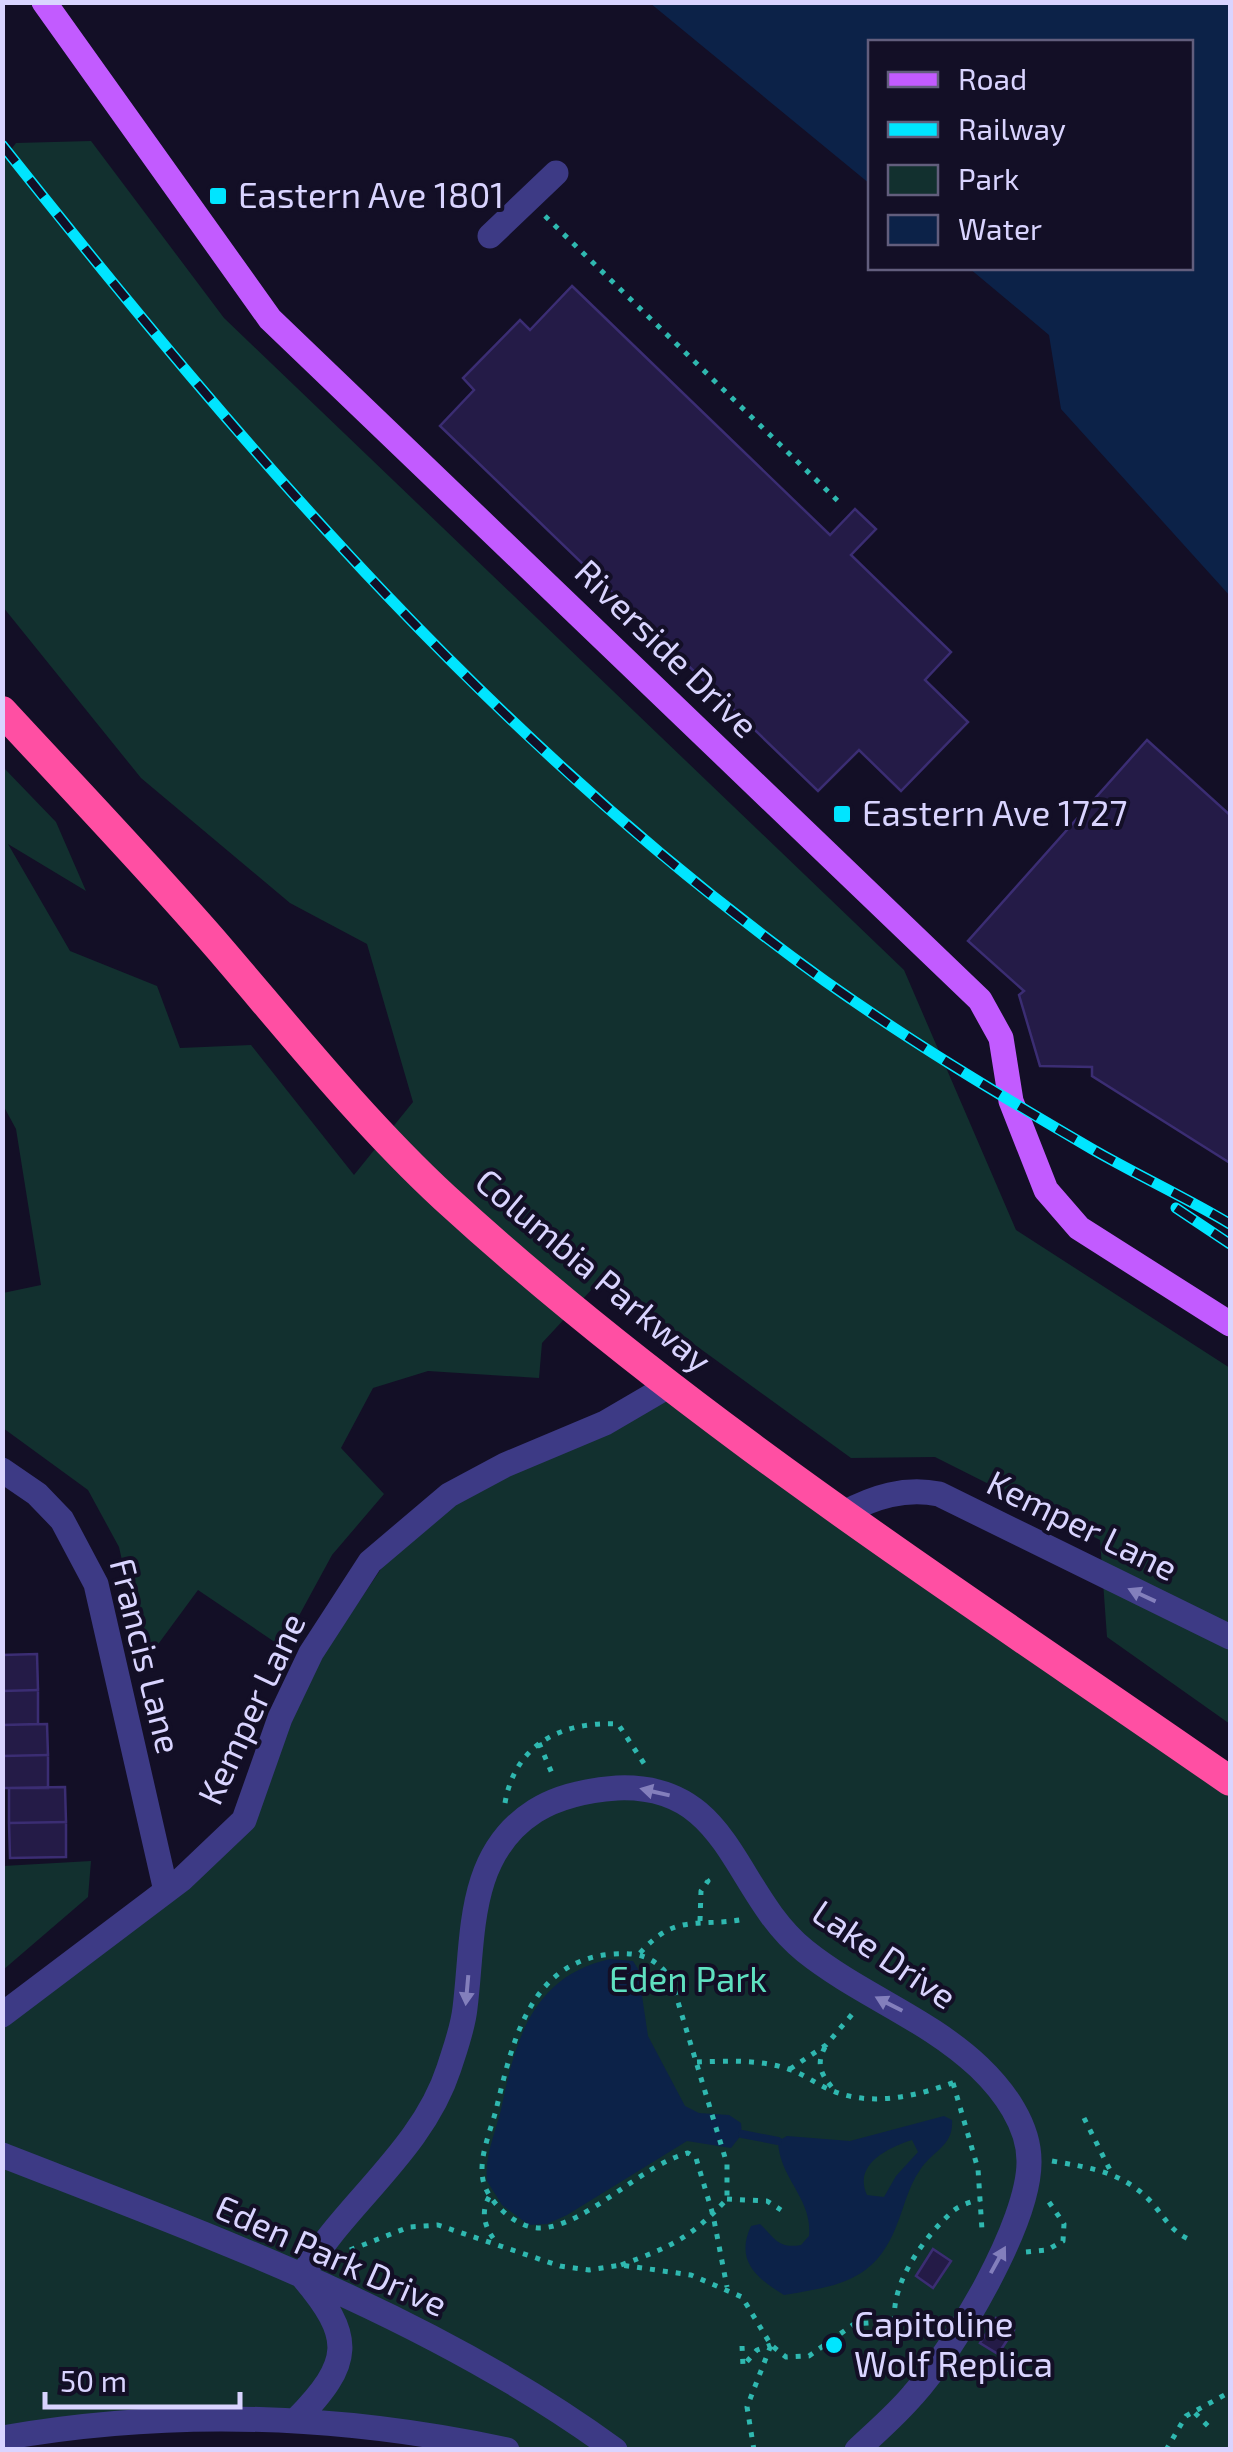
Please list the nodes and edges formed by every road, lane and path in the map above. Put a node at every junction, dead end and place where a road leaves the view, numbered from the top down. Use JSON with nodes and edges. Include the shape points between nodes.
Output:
{"nodes":[{"id":1,"x":44,"y":2,"type":"edge"},
{"id":2,"x":556,"y":173,"type":"dead end"},
{"id":3,"x":528,"y":200,"type":"junction"},
{"id":4,"x":490,"y":236,"type":"dead end"},
{"id":5,"x":842,"y":505,"type":"dead end"},
{"id":6,"x":2,"y":711,"type":"edge"},
{"id":7,"x":1230,"y":1324,"type":"edge"},
{"id":8,"x":670,"y":1385,"type":"junction"},
{"id":9,"x":2,"y":1470,"type":"edge"},
{"id":10,"x":844,"y":1513,"type":"junction"},
{"id":11,"x":1230,"y":1637,"type":"edge"},
{"id":12,"x":539,"y":1744,"type":"junction"},
{"id":13,"x":1230,"y":1781,"type":"edge"},
{"id":14,"x":654,"y":1790,"type":"junction"},
{"id":15,"x":562,"y":1799,"type":"junction"},
{"id":16,"x":510,"y":1834,"type":"junction"},
{"id":17,"x":703,"y":1875,"type":"dead end"},
{"id":18,"x":166,"y":1891,"type":"junction"},
{"id":19,"x":767,"y":1912,"type":"junction"},
{"id":20,"x":700,"y":1920,"type":"junction"},
{"id":21,"x":640,"y":1953,"type":"junction"},
{"id":22,"x":871,"y":1995,"type":"junction"},
{"id":23,"x":2,"y":2015,"type":"edge"},
{"id":24,"x":826,"y":2045,"type":"junction"},
{"id":25,"x":697,"y":2062,"type":"junction"},
{"id":26,"x":790,"y":2070,"type":"junction"},
{"id":27,"x":983,"y":2070,"type":"junction"},
{"id":28,"x":954,"y":2083,"type":"junction"},
{"id":29,"x":836,"y":2093,"type":"junction"},
{"id":30,"x":1084,"y":2118,"type":"dead end"},
{"id":31,"x":2,"y":2155,"type":"edge"},
{"id":32,"x":1030,"y":2160,"type":"junction"},
{"id":33,"x":1111,"y":2172,"type":"junction"},
{"id":34,"x":490,"y":2196,"type":"junction"},
{"id":35,"x":1044,"y":2196,"type":"dead end"},
{"id":36,"x":727,"y":2199,"type":"junction"},
{"id":37,"x":981,"y":2199,"type":"junction"},
{"id":38,"x":781,"y":2210,"type":"dead end"},
{"id":39,"x":713,"y":2214,"type":"junction"},
{"id":40,"x":1191,"y":2240,"type":"dead end"},
{"id":41,"x":498,"y":2244,"type":"junction"},
{"id":42,"x":982,"y":2245,"type":"dead end"},
{"id":43,"x":347,"y":2250,"type":"dead end"},
{"id":44,"x":1020,"y":2252,"type":"dead end"},
{"id":45,"x":621,"y":2265,"type":"junction"},
{"id":46,"x":302,"y":2276,"type":"junction"},
{"id":47,"x":727,"y":2287,"type":"junction"},
{"id":48,"x":942,"y":2317,"type":"dead end"},
{"id":49,"x":895,"y":2321,"type":"junction"},
{"id":50,"x":771,"y":2344,"type":"junction"},
{"id":51,"x":742,"y":2346,"type":"dead end"},
{"id":52,"x":1230,"y":2392,"type":"edge"},
{"id":53,"x":1194,"y":2412,"type":"junction"},
{"id":54,"x":296,"y":2420,"type":"junction"},
{"id":55,"x":1210,"y":2428,"type":"dead end"},
{"id":56,"x":2,"y":2438,"type":"edge"},
{"id":57,"x":507,"y":2450,"type":"edge"},
{"id":58,"x":615,"y":2450,"type":"edge"},
{"id":59,"x":754,"y":2450,"type":"edge"},
{"id":60,"x":857,"y":2450,"type":"edge"},
{"id":61,"x":1166,"y":2450,"type":"edge"}],
"edges":[{"from":1,"to":7,"type":"main road","name":"Riverside Drive","via":[[270,319],[980,1000],[1001,1038],[1023,1139],[1046,1190],[1079,1228]]},
{"from":2,"to":3,"type":"street"},
{"from":3,"to":4,"type":"street"},
{"from":3,"to":5,"type":"path"},
{"from":6,"to":8,"type":"highway","name":"Columbia Parkway","via":[[443,1196]]},
{"from":8,"to":10,"type":"highway","name":"Columbia Parkway"},
{"from":8,"to":18,"type":"street","name":"Kemper Lane","via":[[605,1423],[449,1495],[370,1562],[311,1654],[244,1820]]},
{"from":9,"to":18,"type":"street","name":"Francis Lane","via":[[62,1520],[96,1584]]},
{"from":11,"to":10,"type":"street","name":"Kemper Lane","one_way":true,"via":[[939,1494],[873,1497]]},
{"from":10,"to":13,"type":"highway","name":"Columbia Parkway"},
{"from":12,"to":14,"type":"path","via":[[585,1722],[618,1724],[644,1758]]},
{"from":12,"to":15,"type":"path"},
{"from":12,"to":16,"type":"path","via":[[510,1774],[504,1805]]},
{"from":14,"to":15,"type":"street","name":"Lake Drive","via":[[601,1789]]},
{"from":19,"to":14,"type":"street","name":"Lake Drive","one_way":true,"via":[[712,1821],[685,1800]]},
{"from":15,"to":16,"type":"street","name":"Lake Drive","via":[[538,1809]]},
{"from":16,"to":46,"type":"street","name":"Lake Drive","one_way":true,"via":[[480,1880],[465,2013],[428,2116],[322,2242]]},
{"from":17,"to":20,"type":"path","via":[[708,1881]]},
{"from":18,"to":23,"type":"street","name":"Kemper Lane"},
{"from":19,"to":20,"type":"path","via":[[728,1922]]},
{"from":19,"to":22,"type":"street","name":"Lake Drive","via":[[803,1949]]},
{"from":20,"to":21,"type":"path","via":[[672,1926]]},
{"from":21,"to":25,"type":"path","via":[[660,1963],[671,1979]]},
{"from":21,"to":34,"type":"path","via":[[602,1955],[564,1970],[531,2002],[506,2063],[484,2154]]},
{"from":22,"to":24,"type":"path"},
{"from":27,"to":22,"type":"street","name":"Lake Drive","one_way":true,"via":[[921,2021]]},
{"from":24,"to":26,"type":"path"},
{"from":24,"to":29,"type":"path","via":[[821,2074]]},
{"from":25,"to":26,"type":"path"},
{"from":25,"to":36,"type":"path","via":[[727,2164]]},
{"from":26,"to":29,"type":"path"},
{"from":27,"to":28,"type":"path"},
{"from":27,"to":32,"type":"street","name":"Lake Drive","via":[[1019,2120]]},
{"from":28,"to":29,"type":"path","via":[[905,2098]]},
{"from":28,"to":37,"type":"path","via":[[968,2121]]},
{"from":30,"to":33,"type":"path"},
{"from":31,"to":46,"type":"street","name":"Eden Park Drive"},
{"from":32,"to":33,"type":"path"},
{"from":60,"to":32,"type":"street","one_way":true,"via":[[915,2394],[964,2320],[1005,2250]]},
{"from":33,"to":40,"type":"path","via":[[1150,2201],[1174,2233]]},
{"from":34,"to":39,"type":"path","via":[[519,2222],[544,2228],[665,2158],[688,2152],[696,2158]]},
{"from":34,"to":41,"type":"path","via":[[483,2208]]},
{"from":35,"to":44,"type":"path","via":[[1064,2224],[1064,2241]]},
{"from":36,"to":38,"type":"path","via":[[768,2201]]},
{"from":36,"to":39,"type":"path"},
{"from":37,"to":42,"type":"path"},
{"from":37,"to":49,"type":"path","via":[[954,2208],[910,2266],[896,2295]]},
{"from":39,"to":45,"type":"path","via":[[680,2244]]},
{"from":39,"to":47,"type":"path"},
{"from":41,"to":43,"type":"path","via":[[438,2225]]},
{"from":41,"to":45,"type":"path","via":[[560,2266]]},
{"from":45,"to":47,"type":"path","via":[[691,2274]]},
{"from":46,"to":54,"type":"street","via":[[342,2336],[334,2376]]},
{"from":46,"to":58,"type":"street","name":"Eden Park Drive","via":[[512,2380]]},
{"from":47,"to":50,"type":"path","via":[[742,2297]]},
{"from":48,"to":49,"type":"path"},
{"from":49,"to":50,"type":"path","via":[[854,2324],[809,2356],[786,2358]]},
{"from":50,"to":51,"type":"path","via":[[743,2366]]},
{"from":50,"to":59,"type":"path","via":[[746,2408]]},
{"from":52,"to":53,"type":"path"},
{"from":53,"to":55,"type":"path"},
{"from":53,"to":61,"type":"path"},
{"from":54,"to":56,"type":"street","via":[[156,2419]]},
{"from":54,"to":57,"type":"street","via":[[420,2432]]}]}
